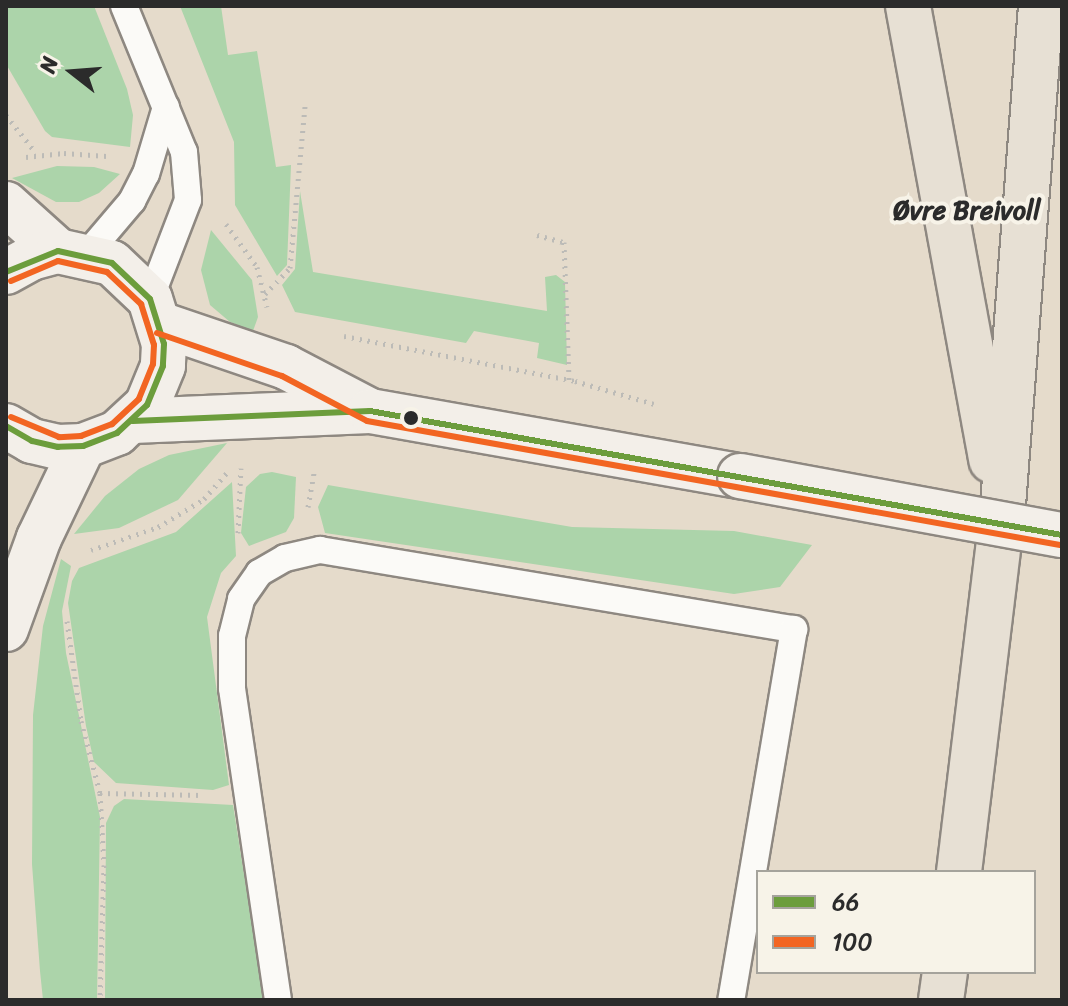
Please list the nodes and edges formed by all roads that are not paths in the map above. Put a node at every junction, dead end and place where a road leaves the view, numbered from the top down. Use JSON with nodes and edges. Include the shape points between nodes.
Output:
{"nodes":[{"id":1,"x":124,"y":6,"type":"edge"},
{"id":2,"x":908,"y":6,"type":"edge"},
{"id":3,"x":1041,"y":6,"type":"edge"},
{"id":4,"x":166,"y":107,"type":"junction"},
{"id":5,"x":6,"y":204,"type":"edge"},
{"id":6,"x":73,"y":253,"type":"junction"},
{"id":7,"x":6,"y":272,"type":"edge"},
{"id":8,"x":155,"y":311,"type":"junction"},
{"id":9,"x":370,"y":411,"type":"junction"},
{"id":10,"x":133,"y":421,"type":"junction"},
{"id":11,"x":6,"y":426,"type":"edge"},
{"id":12,"x":83,"y":446,"type":"junction"},
{"id":13,"x":1002,"y":518,"type":"junction"},
{"id":14,"x":1062,"y":535,"type":"edge"},
{"id":15,"x":6,"y":629,"type":"edge"},
{"id":16,"x":959,"y":870,"type":"edge"},
{"id":17,"x":945,"y":974,"type":"edge"},
{"id":18,"x":278,"y":1000,"type":"edge"},
{"id":19,"x":731,"y":1000,"type":"edge"},
{"id":20,"x":941,"y":1000,"type":"edge"}],
"edges":[{"from":1,"to":4,"type":"lane"},
{"from":2,"to":13,"type":"highway"},
{"from":3,"to":13,"type":"highway"},
{"from":4,"to":6,"type":"lane","via":[[132,201]]},
{"from":4,"to":8,"type":"lane","via":[[184,152],[188,200]]},
{"from":5,"to":6,"type":"street"},
{"from":6,"to":7,"type":"street"},
{"from":6,"to":8,"type":"street","via":[[133,278]]},
{"from":8,"to":9,"type":"street","via":[[286,367]]},
{"from":8,"to":10,"type":"street","via":[[163,366],[147,405]]},
{"from":9,"to":10,"type":"street"},
{"from":9,"to":14,"type":"street","bridge":true},
{"from":10,"to":12,"type":"street"},
{"from":11,"to":12,"type":"street","via":[[32,441]]},
{"from":12,"to":15,"type":"street","via":[[39,538]]},
{"from":13,"to":16,"type":"highway"},
{"from":17,"to":20,"type":"highway"},
{"from":18,"to":19,"type":"lane","via":[[232,675],[232,636],[259,573],[285,558],[320,550],[794,629]]}]}
